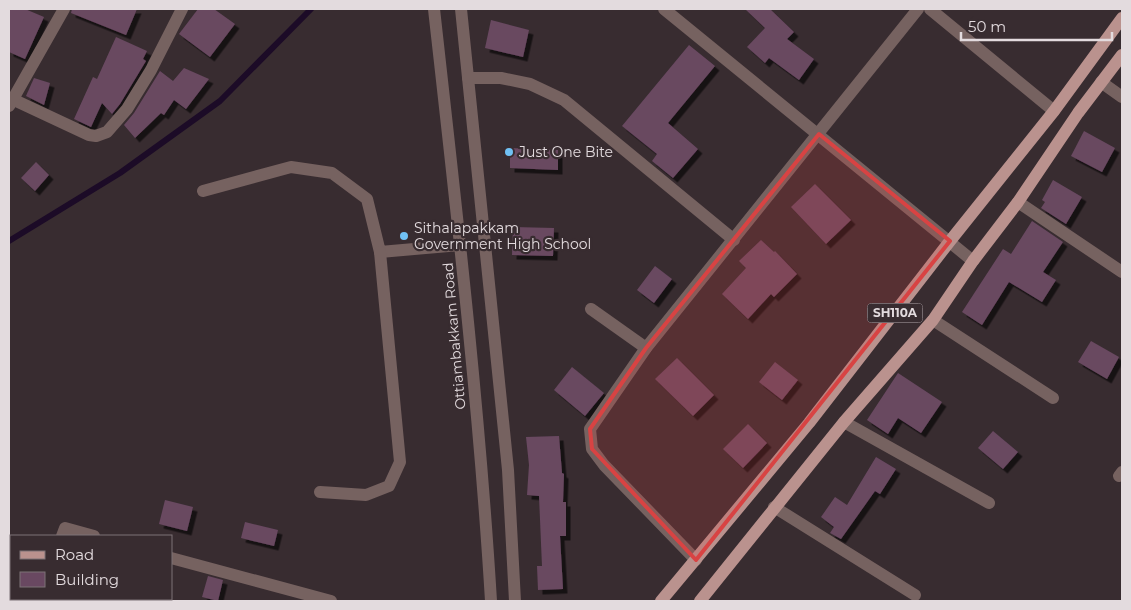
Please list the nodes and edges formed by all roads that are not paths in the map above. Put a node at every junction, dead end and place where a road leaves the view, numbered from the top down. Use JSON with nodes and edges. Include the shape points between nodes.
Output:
{"nodes":[{"id":1,"x":64,"y":9,"type":"edge"},
{"id":2,"x":182,"y":9,"type":"edge"},
{"id":3,"x":434,"y":9,"type":"edge"},
{"id":4,"x":461,"y":9,"type":"edge"},
{"id":5,"x":664,"y":9,"type":"edge"},
{"id":6,"x":918,"y":9,"type":"edge"},
{"id":7,"x":930,"y":9,"type":"edge"},
{"id":8,"x":1122,"y":18,"type":"edge"},
{"id":9,"x":1122,"y":55,"type":"edge"},
{"id":10,"x":9,"y":78,"type":"edge"},
{"id":11,"x":468,"y":78,"type":"junction"},
{"id":12,"x":1102,"y":82,"type":"junction"},
{"id":13,"x":21,"y":83,"type":"junction"},
{"id":14,"x":1122,"y":97,"type":"edge"},
{"id":15,"x":11,"y":102,"type":"edge"},
{"id":16,"x":1054,"y":111,"type":"junction"},
{"id":17,"x":819,"y":134,"type":"junction"},
{"id":18,"x":203,"y":191,"type":"dead end"},
{"id":19,"x":1018,"y":202,"type":"junction"},
{"id":20,"x":734,"y":240,"type":"junction"},
{"id":21,"x":950,"y":241,"type":"junction"},
{"id":22,"x":460,"y":245,"type":"junction"},
{"id":23,"x":380,"y":252,"type":"junction"},
{"id":24,"x":973,"y":261,"type":"junction"},
{"id":25,"x":1122,"y":272,"type":"edge"},
{"id":26,"x":591,"y":309,"type":"dead end"},
{"id":27,"x":933,"y":320,"type":"junction"},
{"id":28,"x":646,"y":348,"type":"junction"},
{"id":29,"x":1054,"y":398,"type":"dead end"},
{"id":30,"x":844,"y":422,"type":"junction"},
{"id":31,"x":320,"y":492,"type":"dead end"},
{"id":32,"x":989,"y":503,"type":"dead end"},
{"id":33,"x":774,"y":507,"type":"junction"},
{"id":34,"x":62,"y":535,"type":"edge"},
{"id":35,"x":90,"y":535,"type":"edge"},
{"id":36,"x":172,"y":558,"type":"edge"},
{"id":37,"x":696,"y":560,"type":"junction"},
{"id":38,"x":915,"y":595,"type":"dead end"},
{"id":39,"x":705,"y":600,"type":"edge"},
{"id":40,"x":331,"y":601,"type":"edge"},
{"id":41,"x":490,"y":601,"type":"edge"},
{"id":42,"x":515,"y":601,"type":"edge"},
{"id":43,"x":661,"y":601,"type":"edge"}],
"edges":[{"from":1,"to":13,"type":"street"},
{"from":2,"to":15,"type":"street","via":[[127,110],[107,132],[89,135]]},
{"from":3,"to":22,"type":"street","name":"Ottiambakkam Road"},
{"from":4,"to":11,"type":"street"},
{"from":5,"to":17,"type":"street"},
{"from":6,"to":17,"type":"street"},
{"from":7,"to":16,"type":"street"},
{"from":8,"to":16,"type":"main road","number":"SH110A"},
{"from":9,"to":12,"type":"main road","number":"SH110A"},
{"from":10,"to":13,"type":"street"},
{"from":11,"to":20,"type":"street","via":[[501,78],[530,84],[564,100]]},
{"from":11,"to":42,"type":"street","via":[[508,470]]},
{"from":12,"to":14,"type":"street"},
{"from":12,"to":19,"type":"main road","number":"SH110A"},
{"from":13,"to":15,"type":"street"},
{"from":16,"to":21,"type":"main road","number":"SH110A"},
{"from":17,"to":20,"type":"street"},
{"from":17,"to":21,"type":"street"},
{"from":18,"to":23,"type":"street","via":[[291,166],[332,173],[367,198]]},
{"from":19,"to":24,"type":"main road","number":"SH110A"},
{"from":19,"to":25,"type":"street"},
{"from":20,"to":28,"type":"street"},
{"from":21,"to":24,"type":"street"},
{"from":21,"to":37,"type":"main road","number":"SH110A","via":[[809,423]]},
{"from":22,"to":23,"type":"street"},
{"from":22,"to":41,"type":"street","name":"Ottiambakkam Road"},
{"from":23,"to":31,"type":"street","via":[[400,462],[389,486],[366,495]]},
{"from":24,"to":27,"type":"main road","number":"SH110A"},
{"from":26,"to":28,"type":"street"},
{"from":27,"to":29,"type":"street"},
{"from":27,"to":30,"type":"main road","number":"SH110A"},
{"from":28,"to":37,"type":"street","via":[[590,429],[592,449]]},
{"from":30,"to":32,"type":"street"},
{"from":30,"to":33,"type":"main road","number":"SH110A"},
{"from":33,"to":38,"type":"street"},
{"from":33,"to":39,"type":"main road","number":"SH110A"},
{"from":34,"to":35,"type":"street","via":[[64,528]]},
{"from":36,"to":40,"type":"street"},
{"from":37,"to":43,"type":"main road","number":"SH110A"}]}
